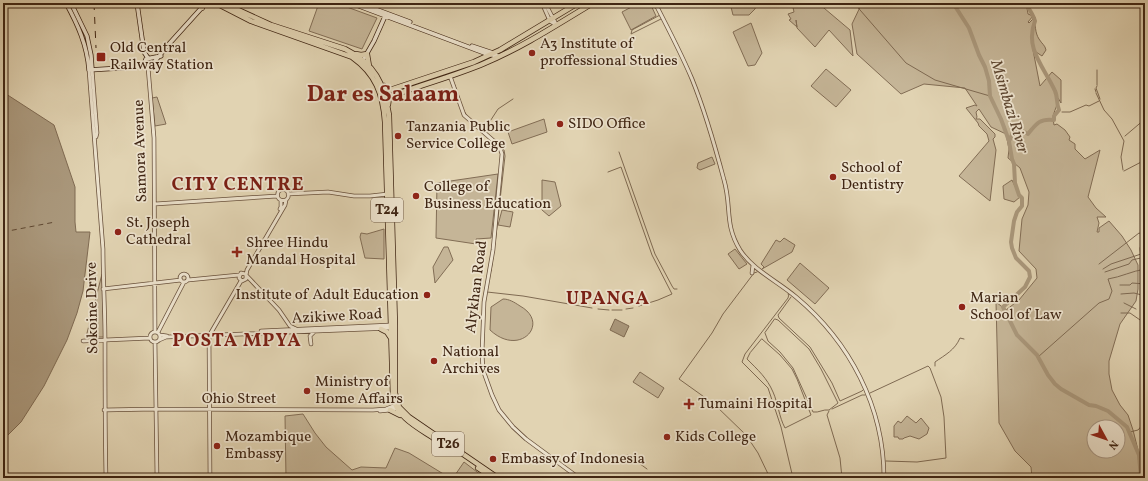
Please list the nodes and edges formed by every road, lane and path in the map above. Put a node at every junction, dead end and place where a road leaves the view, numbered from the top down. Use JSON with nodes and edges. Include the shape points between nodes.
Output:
{"nodes":[{"id":1,"x":66,"y":3,"type":"edge"},
{"id":2,"x":71,"y":3,"type":"edge"},
{"id":3,"x":137,"y":3,"type":"edge"},
{"id":4,"x":216,"y":3,"type":"edge"},
{"id":5,"x":224,"y":3,"type":"edge"},
{"id":6,"x":351,"y":3,"type":"edge"},
{"id":7,"x":359,"y":3,"type":"edge"},
{"id":8,"x":544,"y":3,"type":"edge"},
{"id":9,"x":578,"y":3,"type":"edge"},
{"id":10,"x":593,"y":3,"type":"edge"},
{"id":11,"x":655,"y":3,"type":"edge"},
{"id":12,"x":205,"y":4,"type":"edge"},
{"id":13,"x":386,"y":15,"type":"junction"},
{"id":14,"x":551,"y":19,"type":"junction"},
{"id":15,"x":556,"y":25,"type":"junction"},
{"id":16,"x":483,"y":52,"type":"junction"},
{"id":17,"x":354,"y":53,"type":"junction"},
{"id":18,"x":368,"y":54,"type":"junction"},
{"id":19,"x":491,"y":54,"type":"junction"},
{"id":20,"x":161,"y":56,"type":"junction"},
{"id":21,"x":498,"y":56,"type":"junction"},
{"id":22,"x":483,"y":58,"type":"junction"},
{"id":23,"x":146,"y":60,"type":"junction"},
{"id":24,"x":362,"y":62,"type":"junction"},
{"id":25,"x":153,"y":63,"type":"junction"},
{"id":26,"x":369,"y":66,"type":"junction"},
{"id":27,"x":148,"y":67,"type":"junction"},
{"id":28,"x":91,"y":70,"type":"junction"},
{"id":29,"x":450,"y":76,"type":"junction"},
{"id":30,"x":381,"y":83,"type":"junction"},
{"id":31,"x":388,"y":107,"type":"junction"},
{"id":32,"x":389,"y":193,"type":"junction"},
{"id":33,"x":288,"y":194,"type":"junction"},
{"id":34,"x":278,"y":196,"type":"junction"},
{"id":35,"x":281,"y":200,"type":"junction"},
{"id":36,"x":286,"y":200,"type":"junction"},
{"id":37,"x":155,"y":204,"type":"junction"},
{"id":38,"x":753,"y":265,"type":"junction"},
{"id":39,"x":752,"y":273,"type":"dead end"},
{"id":40,"x":239,"y":275,"type":"junction"},
{"id":41,"x":245,"y":276,"type":"junction"},
{"id":42,"x":188,"y":280,"type":"junction"},
{"id":43,"x":183,"y":281,"type":"junction"},
{"id":44,"x":241,"y":281,"type":"junction"},
{"id":45,"x":155,"y":282,"type":"junction"},
{"id":46,"x":103,"y":289,"type":"junction"},
{"id":47,"x":290,"y":326,"type":"junction"},
{"id":48,"x":393,"y":327,"type":"junction"},
{"id":49,"x":381,"y":328,"type":"junction"},
{"id":50,"x":287,"y":330,"type":"junction"},
{"id":51,"x":298,"y":331,"type":"junction"},
{"id":52,"x":315,"y":331,"type":"junction"},
{"id":53,"x":158,"y":333,"type":"junction"},
{"id":54,"x":209,"y":335,"type":"junction"},
{"id":55,"x":150,"y":338,"type":"junction"},
{"id":56,"x":391,"y":338,"type":"junction"},
{"id":57,"x":83,"y":340,"type":"dead end"},
{"id":58,"x":105,"y":340,"type":"junction"},
{"id":59,"x":159,"y":340,"type":"junction"},
{"id":60,"x":155,"y":342,"type":"junction"},
{"id":61,"x":311,"y":344,"type":"dead end"},
{"id":62,"x":393,"y":399,"type":"junction"},
{"id":63,"x":397,"y":406,"type":"junction"},
{"id":64,"x":156,"y":409,"type":"junction"},
{"id":65,"x":389,"y":409,"type":"junction"},
{"id":66,"x":104,"y":410,"type":"junction"},
{"id":67,"x":209,"y":410,"type":"junction"},
{"id":68,"x":405,"y":418,"type":"junction"},
{"id":69,"x":106,"y":478,"type":"edge"},
{"id":70,"x":157,"y":478,"type":"edge"},
{"id":71,"x":210,"y":478,"type":"edge"},
{"id":72,"x":492,"y":478,"type":"edge"},
{"id":73,"x":498,"y":478,"type":"edge"},
{"id":74,"x":579,"y":478,"type":"edge"},
{"id":75,"x":884,"y":478,"type":"edge"}],
"edges":[{"from":1,"to":28,"type":"main road","via":[[83,38]]},
{"from":2,"to":28,"type":"main road","via":[[87,36]]},
{"from":3,"to":23,"type":"main road"},
{"from":4,"to":24,"type":"highway","number":"T24","via":[[251,21]]},
{"from":5,"to":17,"type":"highway","number":"T24","via":[[264,22]]},
{"from":6,"to":13,"type":"main road"},
{"from":7,"to":13,"type":"main road"},
{"from":8,"to":14,"type":"street"},
{"from":9,"to":14,"type":"highway"},
{"from":10,"to":15,"type":"highway"},
{"from":11,"to":38,"type":"street","via":[[699,99],[726,188],[728,217],[733,235]]},
{"from":12,"to":20,"type":"main road"},
{"from":13,"to":16,"type":"main road"},
{"from":13,"to":18,"type":"main road"},
{"from":13,"to":19,"type":"main road"},
{"from":14,"to":15,"type":"street","via":[[550,21]]},
{"from":14,"to":19,"type":"highway"},
{"from":15,"to":21,"type":"highway"},
{"from":16,"to":19,"type":"main road"},
{"from":16,"to":22,"type":"highway"},
{"from":17,"to":18,"type":"highway"},
{"from":17,"to":24,"type":"highway","number":"T24"},
{"from":18,"to":24,"type":"main road"},
{"from":18,"to":26,"type":"highway"},
{"from":19,"to":21,"type":"main road"},
{"from":19,"to":22,"type":"highway"},
{"from":20,"to":23,"type":"main road"},
{"from":20,"to":25,"type":"main road"},
{"from":21,"to":29,"type":"highway"},
{"from":22,"to":30,"type":"highway","via":[[390,90]]},
{"from":23,"to":25,"type":"main road"},
{"from":23,"to":27,"type":"main road"},
{"from":23,"to":28,"type":"main road","via":[[137,67]]},
{"from":24,"to":26,"type":"highway","number":"T24"},
{"from":24,"to":32,"type":"highway","number":"T24","via":[[372,77],[383,103]]},
{"from":25,"to":27,"type":"main road"},
{"from":26,"to":30,"type":"highway","number":"T24"},
{"from":27,"to":37,"type":"street","name":"Samora Avenue","via":[[154,138]]},
{"from":28,"to":46,"type":"street","name":"Sokoine Drive","via":[[97,133]]},
{"from":29,"to":31,"type":"highway","via":[[397,94],[389,98]]},
{"from":29,"to":74,"type":"street","name":"Alykhan Road","via":[[464,115],[496,143],[502,154],[493,250],[484,302],[482,353],[485,377],[499,410],[513,427]]},
{"from":30,"to":31,"type":"highway","number":"T24"},
{"from":31,"to":32,"type":"highway","number":"T24"},
{"from":32,"to":33,"type":"street","via":[[362,196],[328,192]]},
{"from":32,"to":48,"type":"highway","number":"T24"},
{"from":33,"to":34,"type":"street","via":[[282,190]]},
{"from":33,"to":36,"type":"street"},
{"from":34,"to":35,"type":"street"},
{"from":34,"to":37,"type":"street"},
{"from":35,"to":36,"type":"street"},
{"from":35,"to":41,"type":"street","via":[[282,207]]},
{"from":36,"to":41,"type":"street"},
{"from":37,"to":45,"type":"street","name":"Samora Avenue"},
{"from":38,"to":39,"type":"street"},
{"from":38,"to":75,"type":"street","via":[[814,313],[846,352],[867,390],[877,420],[884,460]]},
{"from":40,"to":41,"type":"street"},
{"from":40,"to":42,"type":"street"},
{"from":40,"to":44,"type":"street"},
{"from":41,"to":44,"type":"street"},
{"from":41,"to":47,"type":"street","via":[[279,310]]},
{"from":42,"to":43,"type":"street"},
{"from":42,"to":43,"type":"street","via":[[185,274],[181,276]]},
{"from":43,"to":45,"type":"street"},
{"from":43,"to":53,"type":"street"},
{"from":44,"to":54,"type":"street"},
{"from":45,"to":46,"type":"street"},
{"from":45,"to":53,"type":"street","name":"Samora Avenue"},
{"from":46,"to":58,"type":"street","name":"Sokoine Drive"},
{"from":47,"to":50,"type":"street"},
{"from":47,"to":51,"type":"street"},
{"from":48,"to":49,"type":"street","name":"Azikiwe Road"},
{"from":48,"to":51,"type":"street","name":"Azikiwe Road"},
{"from":48,"to":56,"type":"highway","number":"T24"},
{"from":48,"to":63,"type":"highway","number":"T24"},
{"from":49,"to":52,"type":"street","name":"Azikiwe Road"},
{"from":49,"to":56,"type":"highway"},
{"from":50,"to":51,"type":"street","name":"Azikiwe Road"},
{"from":50,"to":54,"type":"street","name":"Azikiwe Road"},
{"from":51,"to":52,"type":"street","name":"Azikiwe Road"},
{"from":51,"to":54,"type":"street","name":"Azikiwe Road"},
{"from":52,"to":61,"type":"street","via":[[310,336]]},
{"from":53,"to":54,"type":"street","name":"Azikiwe Road"},
{"from":53,"to":55,"type":"street","via":[[151,334]]},
{"from":53,"to":59,"type":"street"},
{"from":54,"to":59,"type":"street","name":"Azikiwe Road"},
{"from":54,"to":67,"type":"street"},
{"from":55,"to":58,"type":"street"},
{"from":55,"to":60,"type":"street"},
{"from":56,"to":62,"type":"highway","number":"T24"},
{"from":57,"to":58,"type":"street"},
{"from":58,"to":66,"type":"street","name":"Sokoine Drive"},
{"from":59,"to":60,"type":"street"},
{"from":60,"to":64,"type":"street"},
{"from":62,"to":63,"type":"highway","number":"T24"},
{"from":62,"to":65,"type":"highway"},
{"from":63,"to":65,"type":"street","name":"Ohio Street"},
{"from":63,"to":68,"type":"highway","number":"T26"},
{"from":63,"to":73,"type":"highway","number":"T26","via":[[413,420]]},
{"from":64,"to":66,"type":"street","name":"Ohio Street"},
{"from":64,"to":67,"type":"street","name":"Ohio Street"},
{"from":64,"to":70,"type":"street"},
{"from":65,"to":67,"type":"street","name":"Ohio Street"},
{"from":65,"to":68,"type":"highway"},
{"from":66,"to":69,"type":"street","name":"Sokoine Drive"},
{"from":67,"to":71,"type":"street"},
{"from":68,"to":72,"type":"highway","number":"T26"}]}
